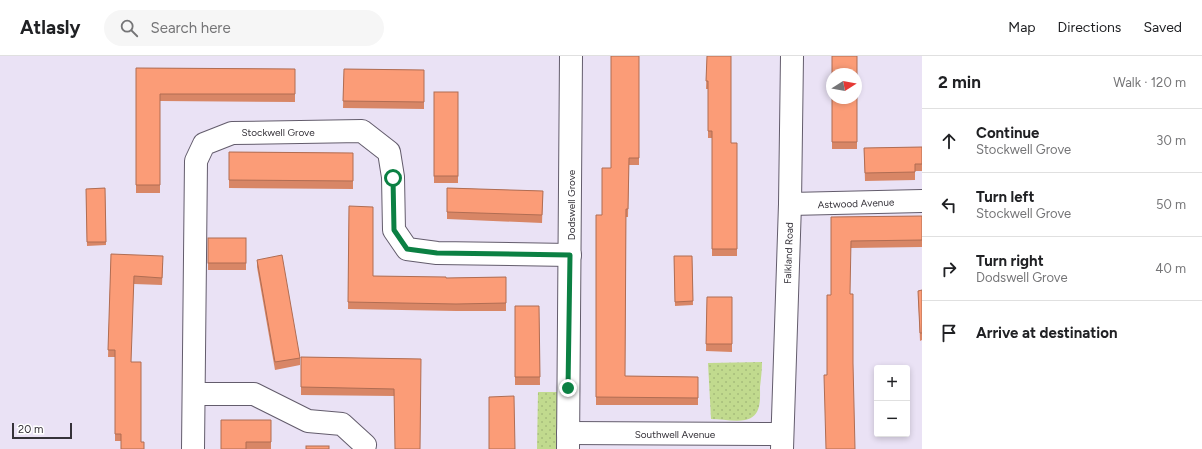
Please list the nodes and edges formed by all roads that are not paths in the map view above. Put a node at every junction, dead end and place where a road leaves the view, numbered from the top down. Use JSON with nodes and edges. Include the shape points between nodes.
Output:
{"nodes":[{"id":1,"x":572,"y":56,"type":"edge"},
{"id":2,"x":792,"y":56,"type":"edge"},
{"id":3,"x":922,"y":201,"type":"edge"},
{"id":4,"x":790,"y":204,"type":"junction"},
{"id":5,"x":570,"y":255,"type":"junction"},
{"id":6,"x":194,"y":394,"type":"junction"},
{"id":7,"x":568,"y":441,"type":"edge"},
{"id":8,"x":782,"y":442,"type":"edge"},
{"id":9,"x":193,"y":449,"type":"edge"},
{"id":10,"x":364,"y":449,"type":"edge"}],
"edges":[{"from":1,"to":5,"type":"street","name":"Dodswell Grove"},
{"from":2,"to":4,"type":"street","name":"Falkland Road"},
{"from":3,"to":4,"type":"street","name":"Astwood Avenue"},
{"from":4,"to":8,"type":"street","name":"Falkland Road"},
{"from":5,"to":6,"type":"street","name":"Stockwell Grove","via":[[437,253],[407,249],[394,230],[393,178],[389,152],[362,132],[232,132],[204,144],[196,161]]},
{"from":5,"to":7,"type":"street","name":"Dodswell Grove"},
{"from":6,"to":9,"type":"street","name":"Stockwell Grove"},
{"from":6,"to":10,"type":"street","via":[[254,394],[308,421],[342,424],[364,445]]},
{"from":7,"to":8,"type":"street","name":"Southwell Avenue"}]}
